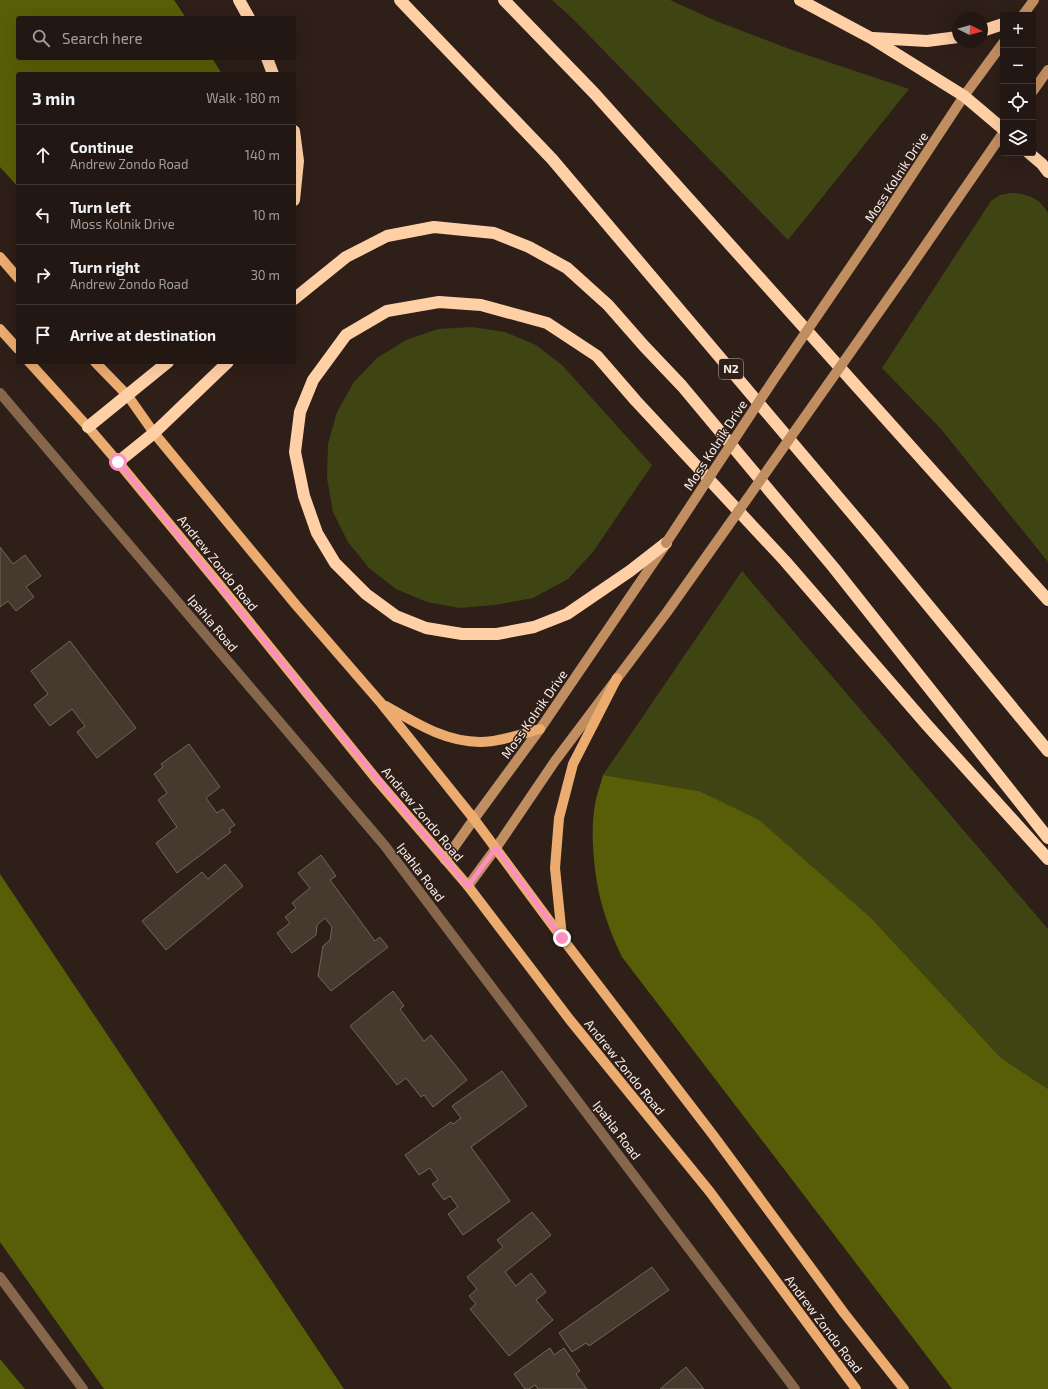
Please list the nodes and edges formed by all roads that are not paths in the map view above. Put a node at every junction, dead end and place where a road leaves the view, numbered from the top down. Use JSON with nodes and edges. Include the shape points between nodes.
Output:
{"nodes":[{"id":1,"x":239,"y":0,"type":"edge"},
{"id":2,"x":400,"y":0,"type":"edge"},
{"id":3,"x":504,"y":0,"type":"edge"},
{"id":4,"x":800,"y":0,"type":"edge"},
{"id":5,"x":1034,"y":0,"type":"edge"},
{"id":6,"x":1025,"y":12,"type":"edge"},
{"id":7,"x":248,"y":16,"type":"edge"},
{"id":8,"x":1000,"y":25,"type":"edge"},
{"id":9,"x":988,"y":29,"type":"edge"},
{"id":10,"x":872,"y":38,"type":"junction"},
{"id":11,"x":952,"y":38,"type":"edge"},
{"id":12,"x":1000,"y":46,"type":"edge"},
{"id":13,"x":267,"y":60,"type":"edge"},
{"id":14,"x":1048,"y":70,"type":"edge"},
{"id":15,"x":272,"y":72,"type":"edge"},
{"id":16,"x":1036,"y":87,"type":"edge"},
{"id":17,"x":964,"y":96,"type":"junction"},
{"id":18,"x":1000,"y":126,"type":"edge"},
{"id":19,"x":1000,"y":137,"type":"edge"},
{"id":20,"x":296,"y":146,"type":"edge"},
{"id":21,"x":1033,"y":156,"type":"edge"},
{"id":22,"x":1048,"y":172,"type":"edge"},
{"id":23,"x":296,"y":180,"type":"edge"},
{"id":24,"x":0,"y":257,"type":"edge"},
{"id":25,"x":16,"y":276,"type":"edge"},
{"id":26,"x":296,"y":297,"type":"edge"},
{"id":27,"x":0,"y":330,"type":"edge"},
{"id":28,"x":16,"y":347,"type":"edge"},
{"id":29,"x":31,"y":364,"type":"edge"},
{"id":30,"x":97,"y":364,"type":"edge"},
{"id":31,"x":166,"y":364,"type":"edge"},
{"id":32,"x":226,"y":364,"type":"edge"},
{"id":33,"x":0,"y":392,"type":"edge"},
{"id":34,"x":128,"y":396,"type":"junction"},
{"id":35,"x":88,"y":427,"type":"junction"},
{"id":36,"x":154,"y":433,"type":"junction"},
{"id":37,"x":118,"y":462,"type":"junction"},
{"id":38,"x":666,"y":544,"type":"junction"},
{"id":39,"x":1048,"y":600,"type":"edge"},
{"id":40,"x":617,"y":678,"type":"junction"},
{"id":41,"x":381,"y":703,"type":"junction"},
{"id":42,"x":540,"y":729,"type":"junction"},
{"id":43,"x":1048,"y":751,"type":"edge"},
{"id":44,"x":474,"y":819,"type":"junction"},
{"id":45,"x":1048,"y":838,"type":"edge"},
{"id":46,"x":496,"y":848,"type":"junction"},
{"id":47,"x":1048,"y":859,"type":"edge"},
{"id":48,"x":445,"y":860,"type":"junction"},
{"id":49,"x":468,"y":886,"type":"junction"},
{"id":50,"x":562,"y":938,"type":"junction"},
{"id":51,"x":0,"y":1277,"type":"edge"},
{"id":52,"x":83,"y":1389,"type":"edge"},
{"id":53,"x":794,"y":1389,"type":"edge"},
{"id":54,"x":856,"y":1389,"type":"edge"},
{"id":55,"x":904,"y":1389,"type":"edge"}],
"edges":[{"from":1,"to":7,"type":"highway"},
{"from":2,"to":43,"type":"highway","number":"N2","via":[[552,158],[872,537]]},
{"from":3,"to":39,"type":"highway","via":[[595,94]]},
{"from":4,"to":10,"type":"highway"},
{"from":5,"to":6,"type":"main road"},
{"from":8,"to":9,"type":"highway"},
{"from":10,"to":11,"type":"highway","via":[[927,41]]},
{"from":10,"to":17,"type":"highway"},
{"from":12,"to":17,"type":"main road","name":"Moss Kolnik Drive"},
{"from":13,"to":15,"type":"highway"},
{"from":14,"to":16,"type":"main road"},
{"from":17,"to":18,"type":"highway"},
{"from":17,"to":38,"type":"main road","name":"Moss Kolnik Drive","bridge":true,"via":[[774,378]]},
{"from":19,"to":40,"type":"main road","bridge":true,"via":[[667,612]]},
{"from":20,"to":23,"type":"highway"},
{"from":21,"to":22,"type":"highway"},
{"from":24,"to":25,"type":"main road"},
{"from":26,"to":45,"type":"highway","via":[[346,256],[387,236],[434,227],[494,233],[529,247],[567,268],[608,305],[682,386],[834,568]]},
{"from":27,"to":28,"type":"main road"},
{"from":29,"to":35,"type":"main road","name":"Andrew Zondo Road"},
{"from":30,"to":34,"type":"main road","name":"Andrew Zondo Road"},
{"from":31,"to":34,"type":"highway"},
{"from":32,"to":36,"type":"highway"},
{"from":33,"to":53,"type":"street","name":"Ipahla Road","via":[[385,846]]},
{"from":34,"to":35,"type":"highway"},
{"from":34,"to":36,"type":"main road","name":"Andrew Zondo Road"},
{"from":35,"to":37,"type":"main road","name":"Andrew Zondo Road"},
{"from":36,"to":37,"type":"highway"},
{"from":36,"to":41,"type":"main road","name":"Andrew Zondo Road"},
{"from":37,"to":48,"type":"main road","name":"Andrew Zondo Road"},
{"from":38,"to":42,"type":"main road","name":"Moss Kolnik Drive"},
{"from":38,"to":47,"type":"highway","via":[[567,614],[534,627],[497,634],[462,634],[426,628],[396,616],[366,594],[335,563],[317,533],[304,496],[295,452],[300,412],[313,380],[346,335],[387,311],[439,302],[481,305],[547,323],[597,356],[785,561],[927,725]]},
{"from":40,"to":46,"type":"main road"},
{"from":40,"to":50,"type":"main road","via":[[573,764],[559,818],[554,868]]},
{"from":41,"to":42,"type":"main road","via":[[422,727],[445,737],[465,741],[495,740]]},
{"from":41,"to":44,"type":"main road","name":"Andrew Zondo Road"},
{"from":42,"to":44,"type":"main road","name":"Moss Kolnik Drive"},
{"from":44,"to":46,"type":"main road","name":"Andrew Zondo Road"},
{"from":44,"to":48,"type":"main road","name":"Moss Kolnik Drive"},
{"from":46,"to":49,"type":"main road"},
{"from":46,"to":50,"type":"main road","name":"Andrew Zondo Road"},
{"from":48,"to":49,"type":"main road","name":"Andrew Zondo Road"},
{"from":49,"to":54,"type":"main road","name":"Andrew Zondo Road","via":[[570,1020],[710,1192]]},
{"from":50,"to":55,"type":"main road","name":"Andrew Zondo Road","via":[[844,1314]]},
{"from":51,"to":52,"type":"street"}]}
